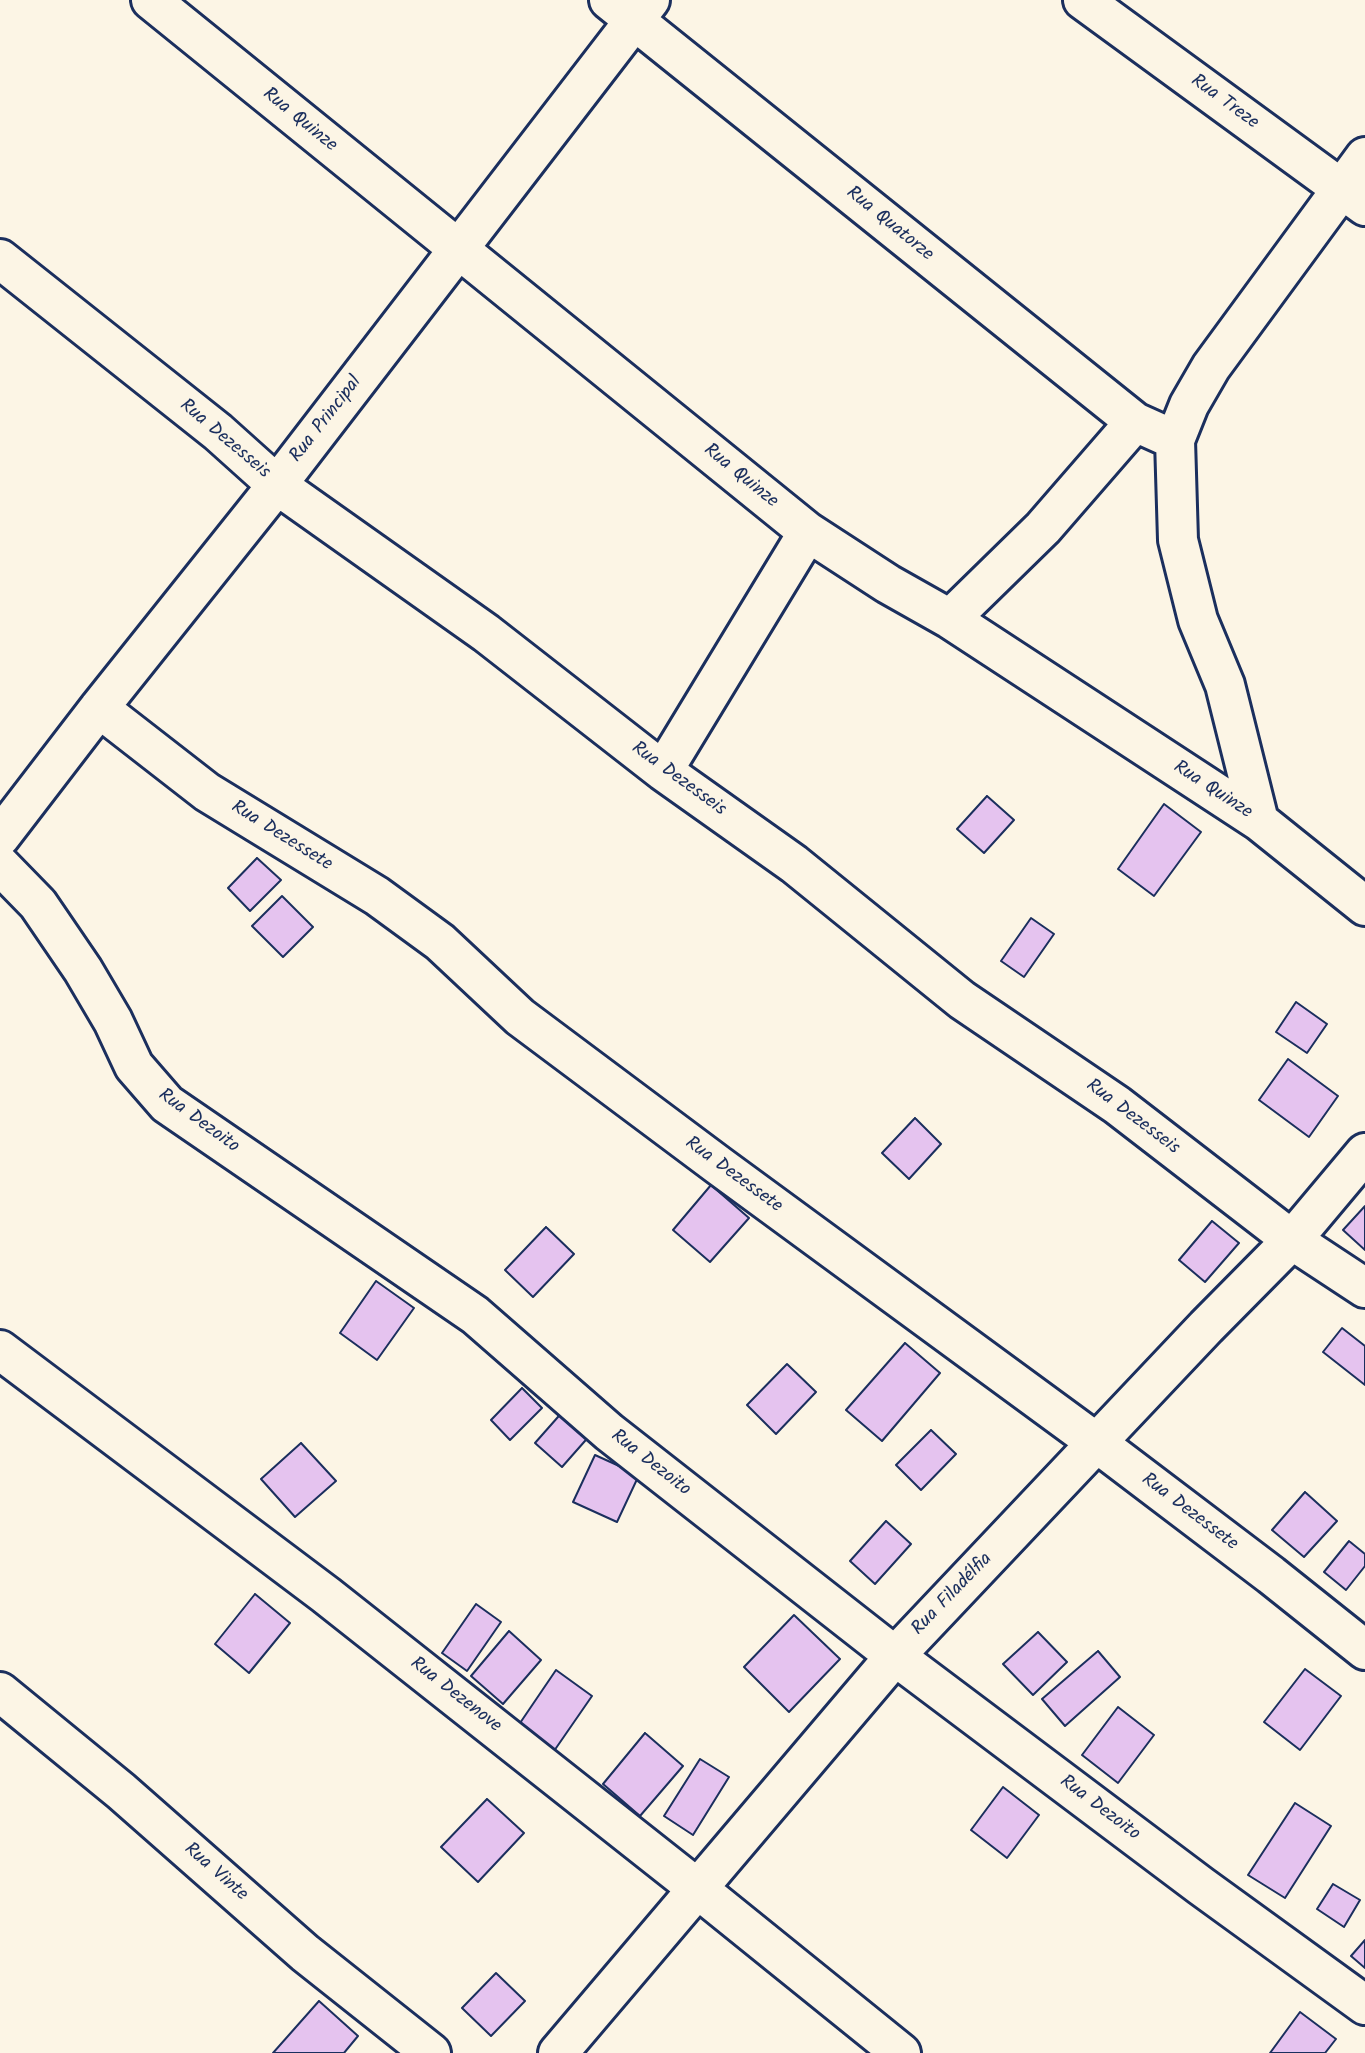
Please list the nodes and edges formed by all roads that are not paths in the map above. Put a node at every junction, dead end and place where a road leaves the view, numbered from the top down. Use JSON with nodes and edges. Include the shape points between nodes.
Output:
{"nodes":[{"id":1,"x":151,"y":0,"type":"edge"},
{"id":2,"x":1083,"y":0,"type":"edge"},
{"id":3,"x":631,"y":7,"type":"edge"},
{"id":4,"x":1365,"y":157,"type":"edge"},
{"id":5,"x":1353,"y":197,"type":"edge"},
{"id":6,"x":459,"y":248,"type":"junction"},
{"id":7,"x":0,"y":259,"type":"edge"},
{"id":8,"x":1135,"y":422,"type":"junction"},
{"id":9,"x":1175,"y":440,"type":"junction"},
{"id":10,"x":277,"y":485,"type":"junction"},
{"id":11,"x":808,"y":532,"type":"junction"},
{"id":12,"x":950,"y":619,"type":"junction"},
{"id":13,"x":99,"y":708,"type":"junction"},
{"id":14,"x":663,"y":771,"type":"junction"},
{"id":15,"x":1259,"y":821,"type":"junction"},
{"id":16,"x":0,"y":837,"type":"edge"},
{"id":17,"x":0,"y":865,"type":"edge"},
{"id":18,"x":1365,"y":906,"type":"edge"},
{"id":19,"x":1365,"y":1153,"type":"edge"},
{"id":20,"x":1292,"y":1240,"type":"junction"},
{"id":21,"x":1365,"y":1288,"type":"edge"},
{"id":22,"x":0,"y":1350,"type":"edge"},
{"id":23,"x":1097,"y":1443,"type":"junction"},
{"id":24,"x":1365,"y":1650,"type":"edge"},
{"id":25,"x":895,"y":1656,"type":"junction"},
{"id":26,"x":0,"y":1692,"type":"edge"},
{"id":27,"x":698,"y":1889,"type":"junction"},
{"id":28,"x":1365,"y":2005,"type":"edge"},
{"id":29,"x":431,"y":2053,"type":"edge"},
{"id":30,"x":558,"y":2053,"type":"edge"},
{"id":31,"x":901,"y":2053,"type":"edge"}],
"edges":[{"from":1,"to":6,"type":"street","name":"Rua Quinze"},
{"from":2,"to":5,"type":"street","name":"Rua Treze"},
{"from":3,"to":6,"type":"street","name":"Rua Principal"},
{"from":3,"to":8,"type":"street","name":"Rua Quatorze"},
{"from":4,"to":5,"type":"street"},
{"from":5,"to":9,"type":"street","via":[[1211,367]]},
{"from":6,"to":10,"type":"street","name":"Rua Principal"},
{"from":6,"to":11,"type":"street","name":"Rua Quinze"},
{"from":7,"to":10,"type":"street","name":"Rua Dezesseis","via":[[218,432]]},
{"from":8,"to":9,"type":"street","name":"Rua Quatorze"},
{"from":8,"to":12,"type":"street","via":[[1043,528]]},
{"from":9,"to":15,"type":"street","via":[[1178,540],[1198,620],[1225,685]]},
{"from":10,"to":13,"type":"street","name":"Rua Principal"},
{"from":10,"to":14,"type":"street","name":"Rua Dezesseis","via":[[486,633]]},
{"from":11,"to":12,"type":"street","name":"Rua Quinze"},
{"from":11,"to":14,"type":"street"},
{"from":12,"to":15,"type":"street","name":"Rua Quinze"},
{"from":13,"to":16,"type":"street","name":"Rua Principal"},
{"from":13,"to":23,"type":"street","name":"Rua Dezessete","via":[[207,792],[377,896],[440,942],[520,1017]]},
{"from":14,"to":20,"type":"street","name":"Rua Dezesseis","via":[[794,864],[962,1000],[1117,1105]]},
{"from":15,"to":18,"type":"street","name":"Rua Quinze"},
{"from":17,"to":25,"type":"street","name":"Rua Dezoito","via":[[45,915],[89,980],[134,1066],[167,1104],[475,1315],[609,1432]]},
{"from":19,"to":20,"type":"street","name":"Rua Filadélfia"},
{"from":20,"to":21,"type":"street","name":"Rua Dezesseis"},
{"from":20,"to":23,"type":"street","name":"Rua Filadélfia"},
{"from":22,"to":27,"type":"street","name":"Rua Dezenove","via":[[326,1595]]},
{"from":23,"to":24,"type":"street","name":"Rua Dezessete"},
{"from":23,"to":25,"type":"street","name":"Rua Filadélfia"},
{"from":25,"to":27,"type":"street","name":"Rua Filadélfia"},
{"from":25,"to":28,"type":"street","name":"Rua Dezoito"},
{"from":26,"to":29,"type":"street","name":"Rua Vinte","via":[[305,1953]]},
{"from":27,"to":30,"type":"street","name":"Rua Filadélfia"},
{"from":27,"to":31,"type":"street","name":"Rua Dezenove"}]}
